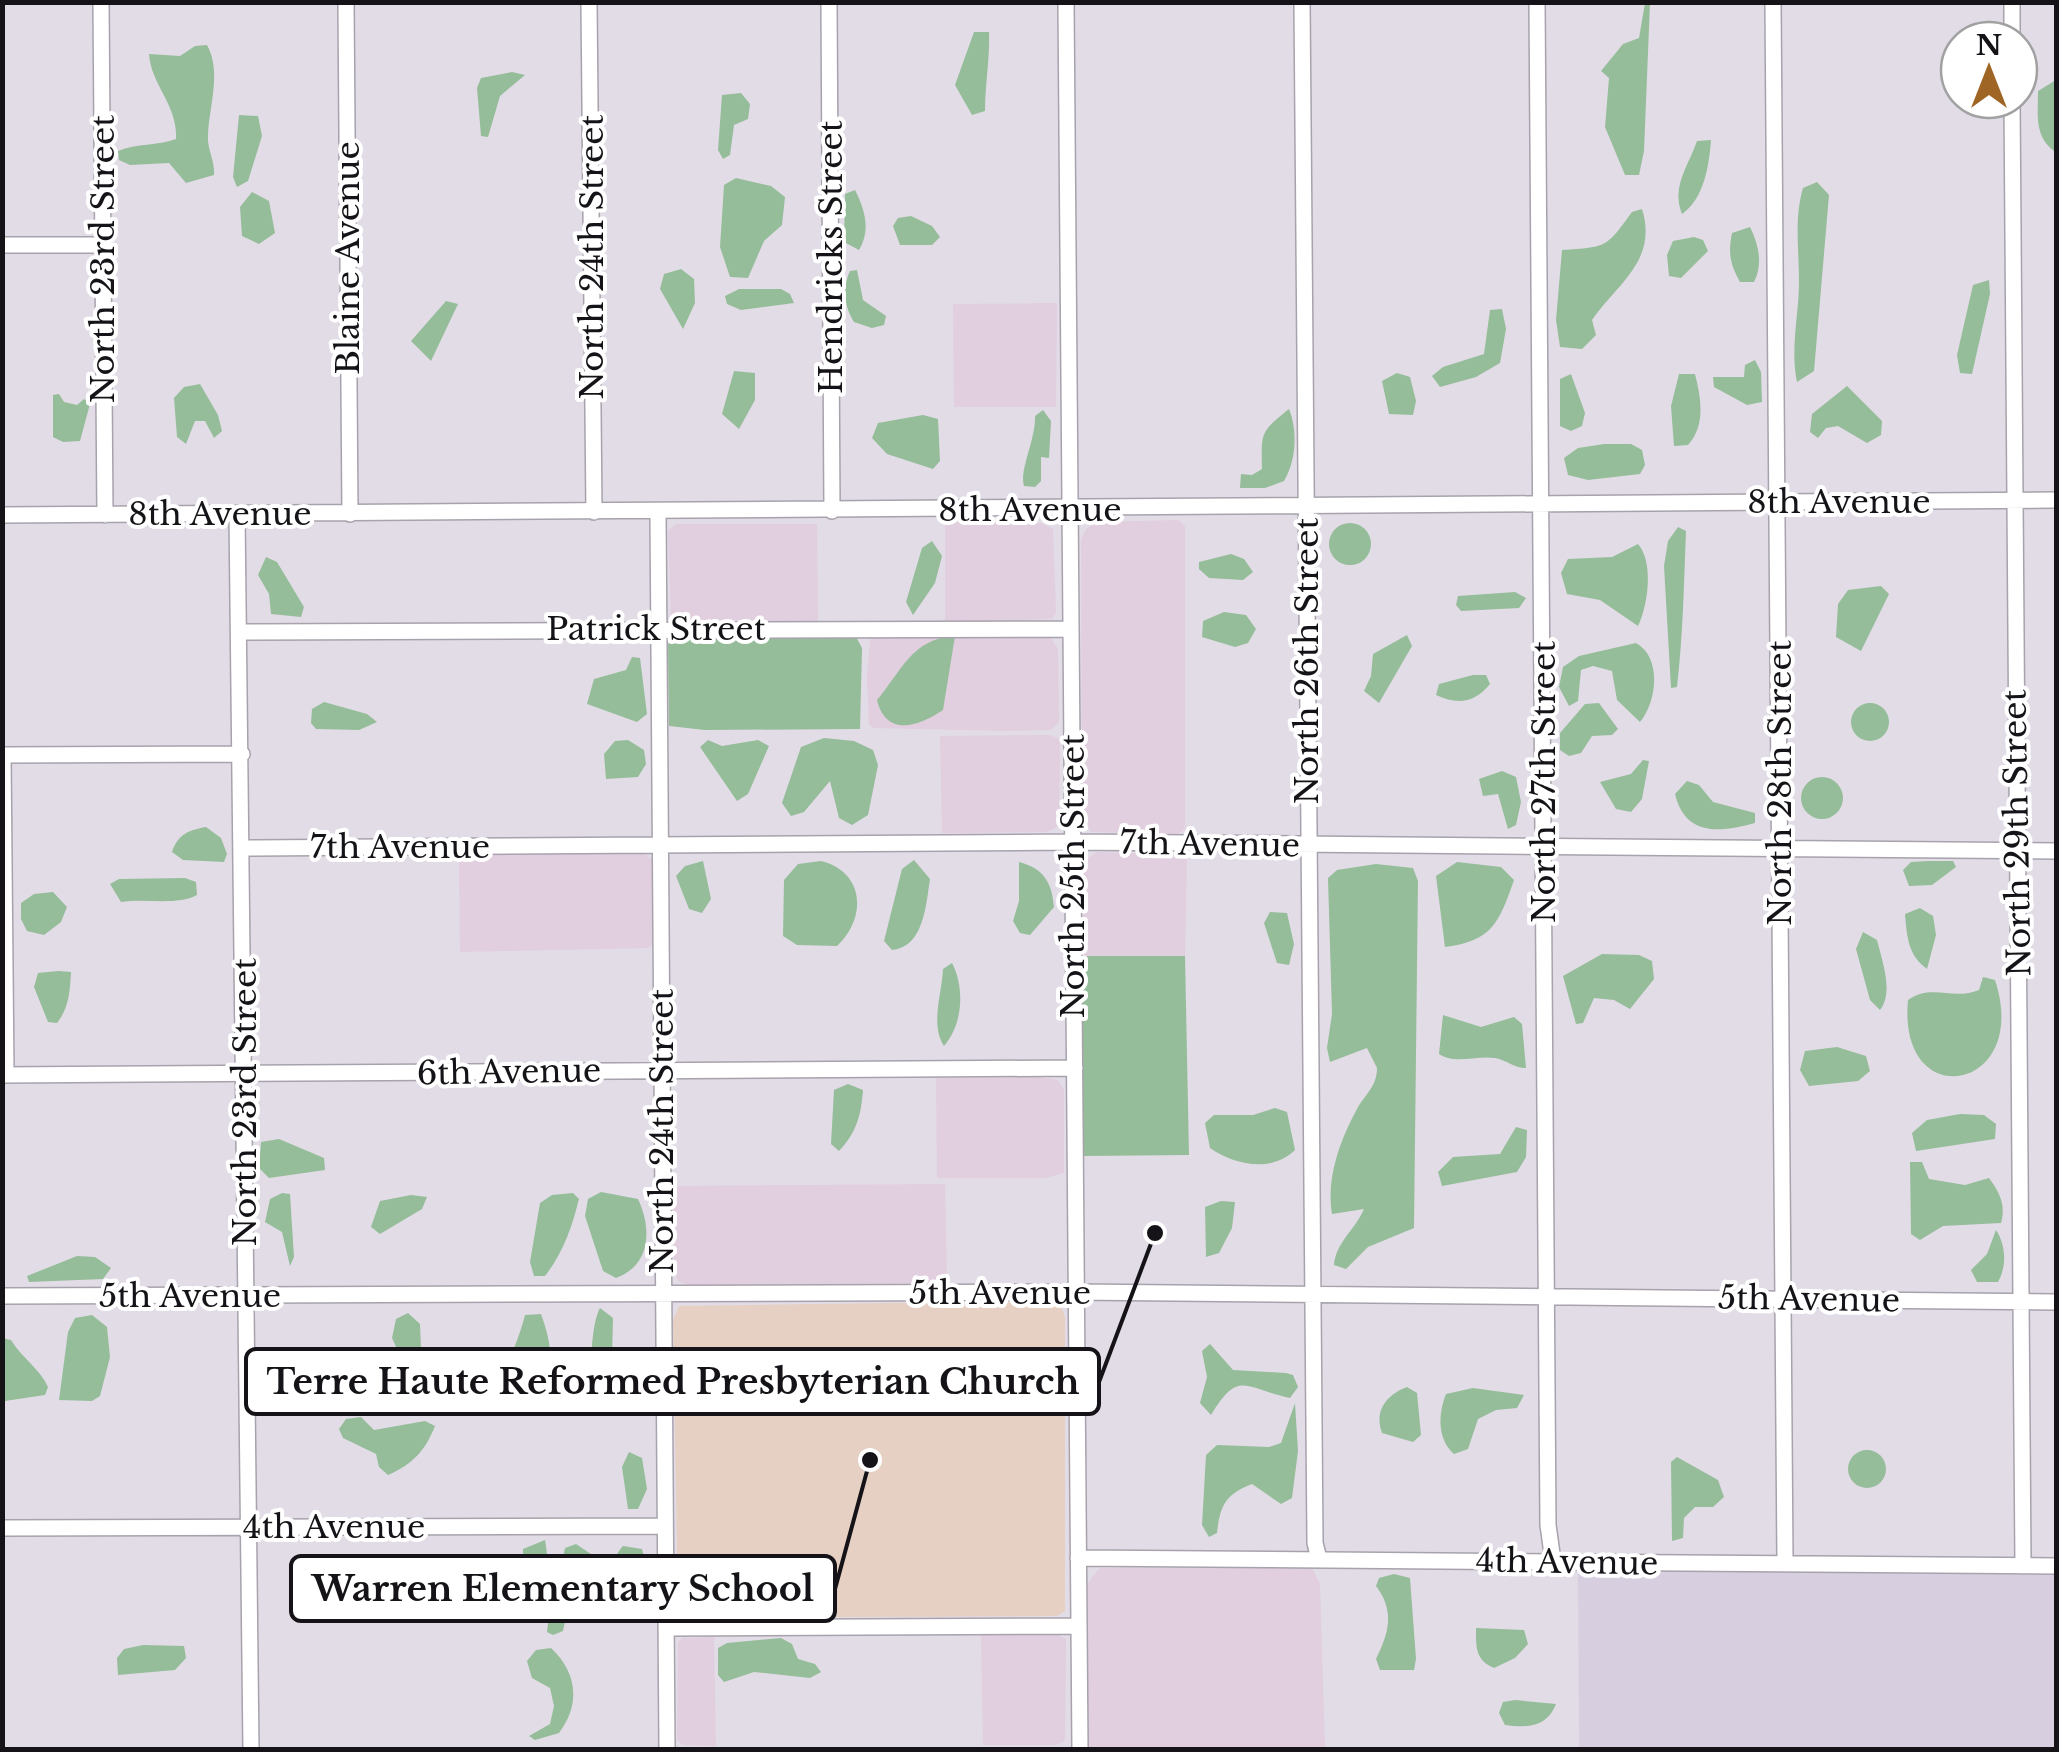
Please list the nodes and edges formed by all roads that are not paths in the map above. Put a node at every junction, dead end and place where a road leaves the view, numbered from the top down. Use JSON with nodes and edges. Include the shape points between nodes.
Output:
{"nodes":[{"id":1,"x":101,"y":2,"type":"edge"},
{"id":2,"x":346,"y":2,"type":"edge"},
{"id":3,"x":590,"y":2,"type":"edge"},
{"id":4,"x":829,"y":2,"type":"edge"},
{"id":5,"x":1066,"y":2,"type":"edge"},
{"id":6,"x":1302,"y":2,"type":"edge"},
{"id":7,"x":1537,"y":2,"type":"edge"},
{"id":8,"x":1773,"y":2,"type":"edge"},
{"id":9,"x":2012,"y":120,"type":"edge"},
{"id":10,"x":2,"y":245,"type":"edge"},
{"id":11,"x":103,"y":245,"type":"junction"},
{"id":12,"x":2056,"y":500,"type":"edge"},
{"id":13,"x":2013,"y":501,"type":"junction"},
{"id":14,"x":1779,"y":502,"type":"junction"},
{"id":15,"x":1542,"y":504,"type":"junction"},
{"id":16,"x":1306,"y":505,"type":"junction"},
{"id":17,"x":1070,"y":510,"type":"junction"},
{"id":18,"x":832,"y":511,"type":"junction"},
{"id":19,"x":594,"y":512,"type":"junction"},
{"id":20,"x":658,"y":512,"type":"junction"},
{"id":21,"x":237,"y":514,"type":"junction"},
{"id":22,"x":350,"y":514,"type":"junction"},
{"id":23,"x":2,"y":515,"type":"edge"},
{"id":24,"x":105,"y":515,"type":"junction"},
{"id":25,"x":659,"y":628,"type":"junction"},
{"id":26,"x":1071,"y":629,"type":"junction"},
{"id":27,"x":241,"y":632,"type":"junction"},
{"id":28,"x":242,"y":754,"type":"junction"},
{"id":29,"x":3,"y":755,"type":"edge"},
{"id":30,"x":1073,"y":842,"type":"junction"},
{"id":31,"x":660,"y":845,"type":"junction"},
{"id":32,"x":1308,"y":845,"type":"junction"},
{"id":33,"x":1544,"y":847,"type":"junction"},
{"id":34,"x":243,"y":848,"type":"junction"},
{"id":35,"x":1780,"y":849,"type":"junction"},
{"id":36,"x":2018,"y":851,"type":"junction"},
{"id":37,"x":2056,"y":852,"type":"edge"},
{"id":38,"x":1074,"y":1068,"type":"junction"},
{"id":39,"x":662,"y":1070,"type":"junction"},
{"id":40,"x":4,"y":1075,"type":"edge"},
{"id":41,"x":245,"y":1075,"type":"junction"},
{"id":42,"x":1076,"y":1292,"type":"junction"},
{"id":43,"x":664,"y":1294,"type":"junction"},
{"id":44,"x":1311,"y":1294,"type":"junction"},
{"id":45,"x":2,"y":1296,"type":"edge"},
{"id":46,"x":247,"y":1296,"type":"junction"},
{"id":47,"x":1548,"y":1297,"type":"junction"},
{"id":48,"x":1784,"y":1299,"type":"junction"},
{"id":49,"x":2020,"y":1302,"type":"junction"},
{"id":50,"x":2056,"y":1302,"type":"edge"},
{"id":51,"x":665,"y":1526,"type":"junction"},
{"id":52,"x":249,"y":1527,"type":"junction"},
{"id":53,"x":2,"y":1528,"type":"edge"},
{"id":54,"x":1078,"y":1558,"type":"junction"},
{"id":55,"x":1320,"y":1560,"type":"junction"},
{"id":56,"x":1552,"y":1561,"type":"junction"},
{"id":57,"x":1785,"y":1564,"type":"junction"},
{"id":58,"x":2023,"y":1566,"type":"junction"},
{"id":59,"x":2056,"y":1566,"type":"edge"},
{"id":60,"x":1079,"y":1626,"type":"junction"},
{"id":61,"x":666,"y":1628,"type":"junction"},
{"id":62,"x":251,"y":1750,"type":"edge"},
{"id":63,"x":667,"y":1750,"type":"edge"},
{"id":64,"x":1080,"y":1750,"type":"edge"}],
"edges":[{"from":1,"to":11,"type":"street","name":"North 23rd Street"},
{"from":2,"to":22,"type":"street","name":"Blaine Avenue"},
{"from":3,"to":19,"type":"street","name":"North 24th Street"},
{"from":4,"to":18,"type":"street","name":"Hendricks Street"},
{"from":5,"to":17,"type":"street","name":"North 25th Street"},
{"from":6,"to":16,"type":"street","name":"North 26th Street"},
{"from":7,"to":15,"type":"street","name":"North 27th Street"},
{"from":8,"to":14,"type":"street","name":"North 28th Street"},
{"from":9,"to":13,"type":"street","name":"North 29th Street"},
{"from":10,"to":11,"type":"street"},
{"from":11,"to":24,"type":"street","name":"North 23rd Street"},
{"from":12,"to":13,"type":"street","name":"8th Avenue"},
{"from":13,"to":14,"type":"street","name":"8th Avenue"},
{"from":13,"to":36,"type":"street","name":"North 29th Street"},
{"from":14,"to":15,"type":"street","name":"8th Avenue"},
{"from":14,"to":35,"type":"street","name":"North 28th Street"},
{"from":15,"to":16,"type":"street","name":"8th Avenue"},
{"from":15,"to":33,"type":"street","name":"North 27th Street"},
{"from":16,"to":17,"type":"street","name":"8th Avenue"},
{"from":16,"to":32,"type":"street","name":"North 26th Street"},
{"from":17,"to":18,"type":"street","name":"8th Avenue"},
{"from":17,"to":26,"type":"street","name":"North 25th Street"},
{"from":18,"to":20,"type":"street","name":"8th Avenue"},
{"from":19,"to":20,"type":"street","name":"8th Avenue"},
{"from":19,"to":22,"type":"street","name":"8th Avenue"},
{"from":20,"to":25,"type":"street","name":"North 24th Street"},
{"from":21,"to":22,"type":"street","name":"8th Avenue"},
{"from":21,"to":24,"type":"street","name":"8th Avenue"},
{"from":21,"to":27,"type":"street","name":"North 23rd Street"},
{"from":23,"to":24,"type":"street","name":"8th Avenue"},
{"from":25,"to":26,"type":"street","name":"Patrick Street"},
{"from":25,"to":27,"type":"street","name":"Patrick Street"},
{"from":25,"to":31,"type":"street","name":"North 24th Street"},
{"from":26,"to":30,"type":"street","name":"North 25th Street"},
{"from":27,"to":28,"type":"street","name":"North 23rd Street"},
{"from":28,"to":29,"type":"street"},
{"from":28,"to":34,"type":"street","name":"North 23rd Street"},
{"from":29,"to":40,"type":"street"},
{"from":30,"to":31,"type":"street","name":"7th Avenue"},
{"from":30,"to":32,"type":"street","name":"7th Avenue"},
{"from":30,"to":38,"type":"street","name":"North 25th Street"},
{"from":31,"to":34,"type":"street","name":"7th Avenue"},
{"from":31,"to":39,"type":"street","name":"North 24th Street"},
{"from":32,"to":33,"type":"street","name":"7th Avenue"},
{"from":32,"to":44,"type":"street","name":"North 26th Street"},
{"from":33,"to":35,"type":"street","name":"7th Avenue"},
{"from":33,"to":47,"type":"street","name":"North 27th Street"},
{"from":34,"to":41,"type":"street","name":"North 23rd Street"},
{"from":35,"to":36,"type":"street","name":"7th Avenue"},
{"from":35,"to":48,"type":"street","name":"North 28th Street"},
{"from":36,"to":37,"type":"street","name":"7th Avenue"},
{"from":36,"to":49,"type":"street","name":"North 29th Street"},
{"from":38,"to":39,"type":"street","name":"6th Avenue"},
{"from":38,"to":42,"type":"street","name":"North 25th Street"},
{"from":39,"to":41,"type":"street","name":"6th Avenue"},
{"from":39,"to":43,"type":"street","name":"North 24th Street"},
{"from":40,"to":41,"type":"street","name":"6th Avenue"},
{"from":41,"to":46,"type":"street","name":"North 23rd Street"},
{"from":42,"to":43,"type":"street","name":"5th Avenue"},
{"from":42,"to":44,"type":"street","name":"5th Avenue"},
{"from":42,"to":54,"type":"street","name":"North 25th Street"},
{"from":43,"to":46,"type":"street","name":"5th Avenue"},
{"from":43,"to":51,"type":"street","name":"North 24th Street"},
{"from":44,"to":47,"type":"street","name":"5th Avenue"},
{"from":44,"to":55,"type":"street","name":"North 26th Street"},
{"from":45,"to":46,"type":"street","name":"5th Avenue"},
{"from":46,"to":52,"type":"street","name":"North 23rd Street"},
{"from":47,"to":48,"type":"street","name":"5th Avenue"},
{"from":47,"to":56,"type":"street","name":"North 27th Street"},
{"from":48,"to":49,"type":"street","name":"5th Avenue"},
{"from":48,"to":57,"type":"street","name":"North 28th Street"},
{"from":49,"to":50,"type":"street","name":"5th Avenue"},
{"from":49,"to":58,"type":"street","name":"North 29th Street"},
{"from":51,"to":52,"type":"street","name":"4th Avenue"},
{"from":51,"to":61,"type":"street","name":"North 24th Street"},
{"from":52,"to":53,"type":"street","name":"4th Avenue"},
{"from":52,"to":62,"type":"street","name":"North 23rd Street"},
{"from":54,"to":55,"type":"street","name":"4th Avenue"},
{"from":54,"to":60,"type":"street","name":"North 25th Street"},
{"from":55,"to":56,"type":"street","name":"4th Avenue"},
{"from":56,"to":57,"type":"street","name":"4th Avenue"},
{"from":57,"to":58,"type":"street","name":"4th Avenue"},
{"from":58,"to":59,"type":"street","name":"4th Avenue"},
{"from":60,"to":61,"type":"street"},
{"from":60,"to":64,"type":"street","name":"North 25th Street"},
{"from":61,"to":63,"type":"street","name":"North 24th Street"}]}
